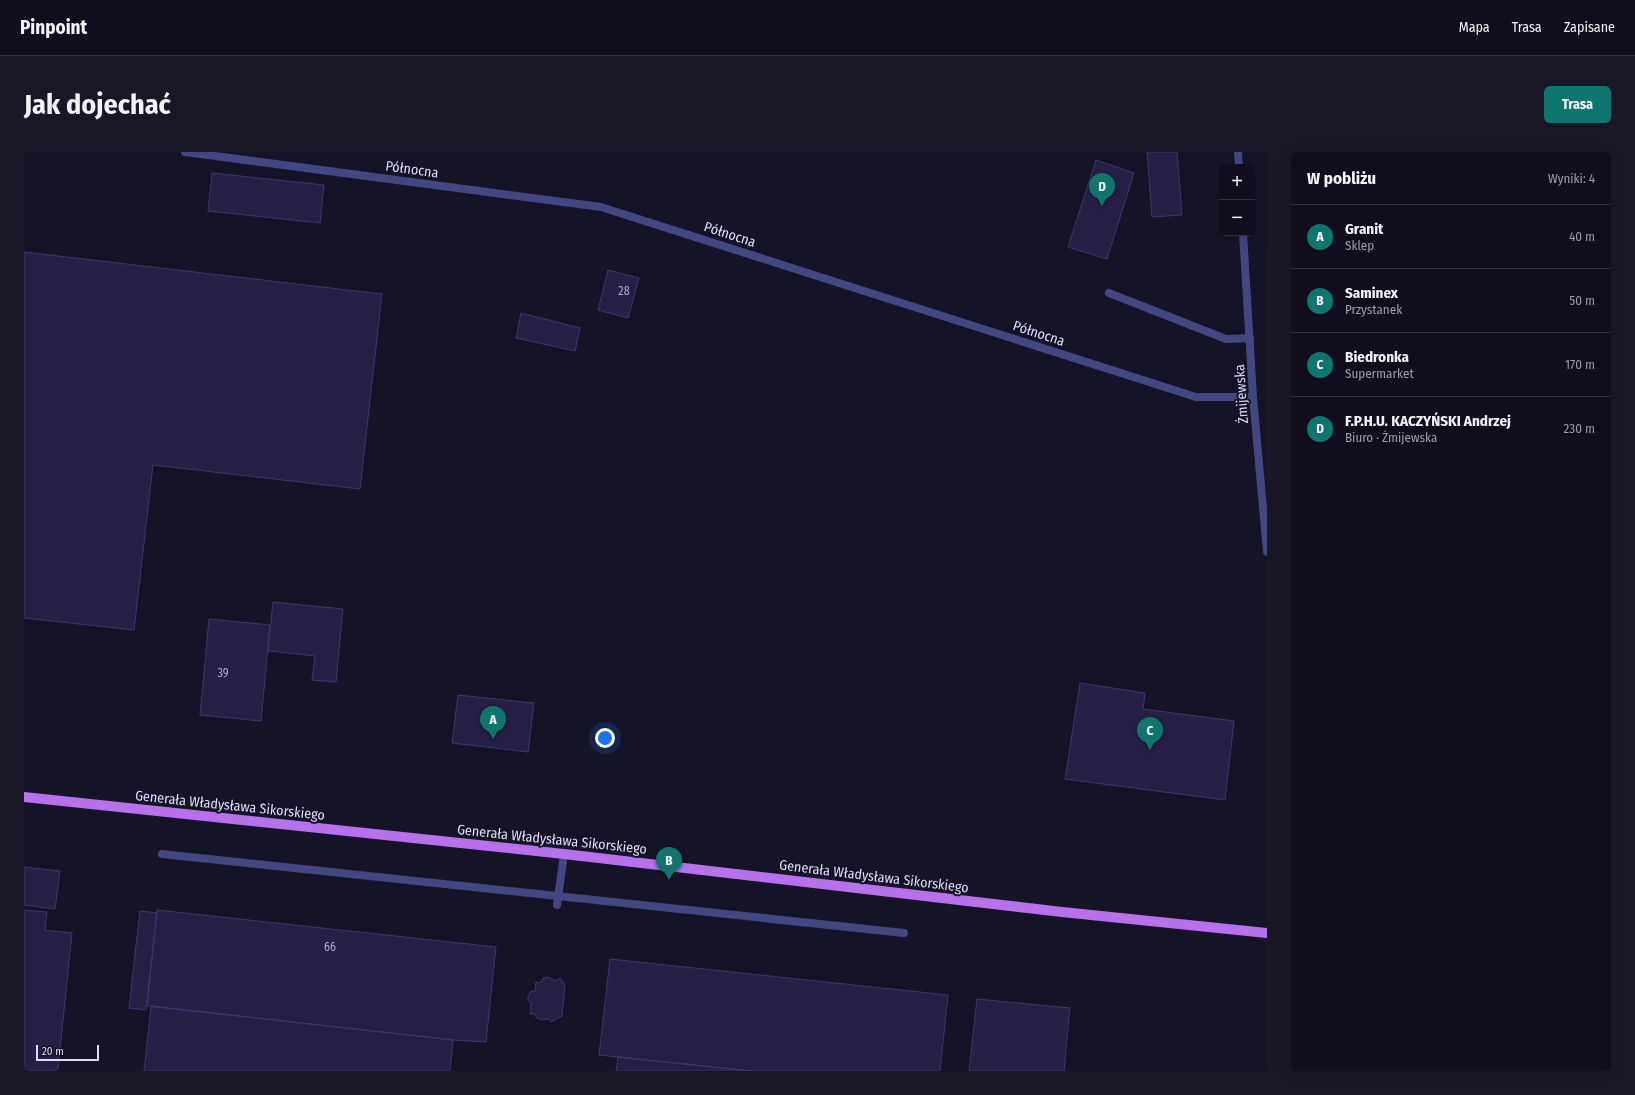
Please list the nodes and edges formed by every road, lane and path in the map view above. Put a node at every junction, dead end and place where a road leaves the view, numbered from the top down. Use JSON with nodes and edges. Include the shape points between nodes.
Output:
{"nodes":[{"id":1,"x":185,"y":152,"type":"edge"},
{"id":2,"x":1238,"y":152,"type":"edge"},
{"id":3,"x":1239,"y":164,"type":"edge"},
{"id":4,"x":1243,"y":236,"type":"edge"},
{"id":5,"x":1109,"y":293,"type":"dead end"},
{"id":6,"x":1250,"y":338,"type":"junction"},
{"id":7,"x":1253,"y":397,"type":"junction"},
{"id":8,"x":1267,"y":552,"type":"edge"},
{"id":9,"x":24,"y":797,"type":"edge"},
{"id":10,"x":162,"y":854,"type":"dead end"},
{"id":11,"x":564,"y":854,"type":"junction"},
{"id":12,"x":559,"y":896,"type":"junction"},
{"id":13,"x":557,"y":906,"type":"dead end"},
{"id":14,"x":904,"y":933,"type":"dead end"},
{"id":15,"x":1267,"y":933,"type":"edge"}],
"edges":[{"from":1,"to":7,"type":"street","name":"Północna","via":[[601,207],[1196,397]]},
{"from":2,"to":3,"type":"street"},
{"from":4,"to":6,"type":"street","name":"Żmijewska"},
{"from":5,"to":6,"type":"street","via":[[1226,339]]},
{"from":6,"to":7,"type":"street","name":"Żmijewska"},
{"from":7,"to":8,"type":"street","name":"Żmijewska"},
{"from":9,"to":11,"type":"main road","name":"Generała Władysława Sikorskiego"},
{"from":10,"to":12,"type":"street"},
{"from":11,"to":12,"type":"street"},
{"from":11,"to":15,"type":"main road","name":"Generała Władysława Sikorskiego"},
{"from":12,"to":13,"type":"street"},
{"from":12,"to":14,"type":"street"}]}
